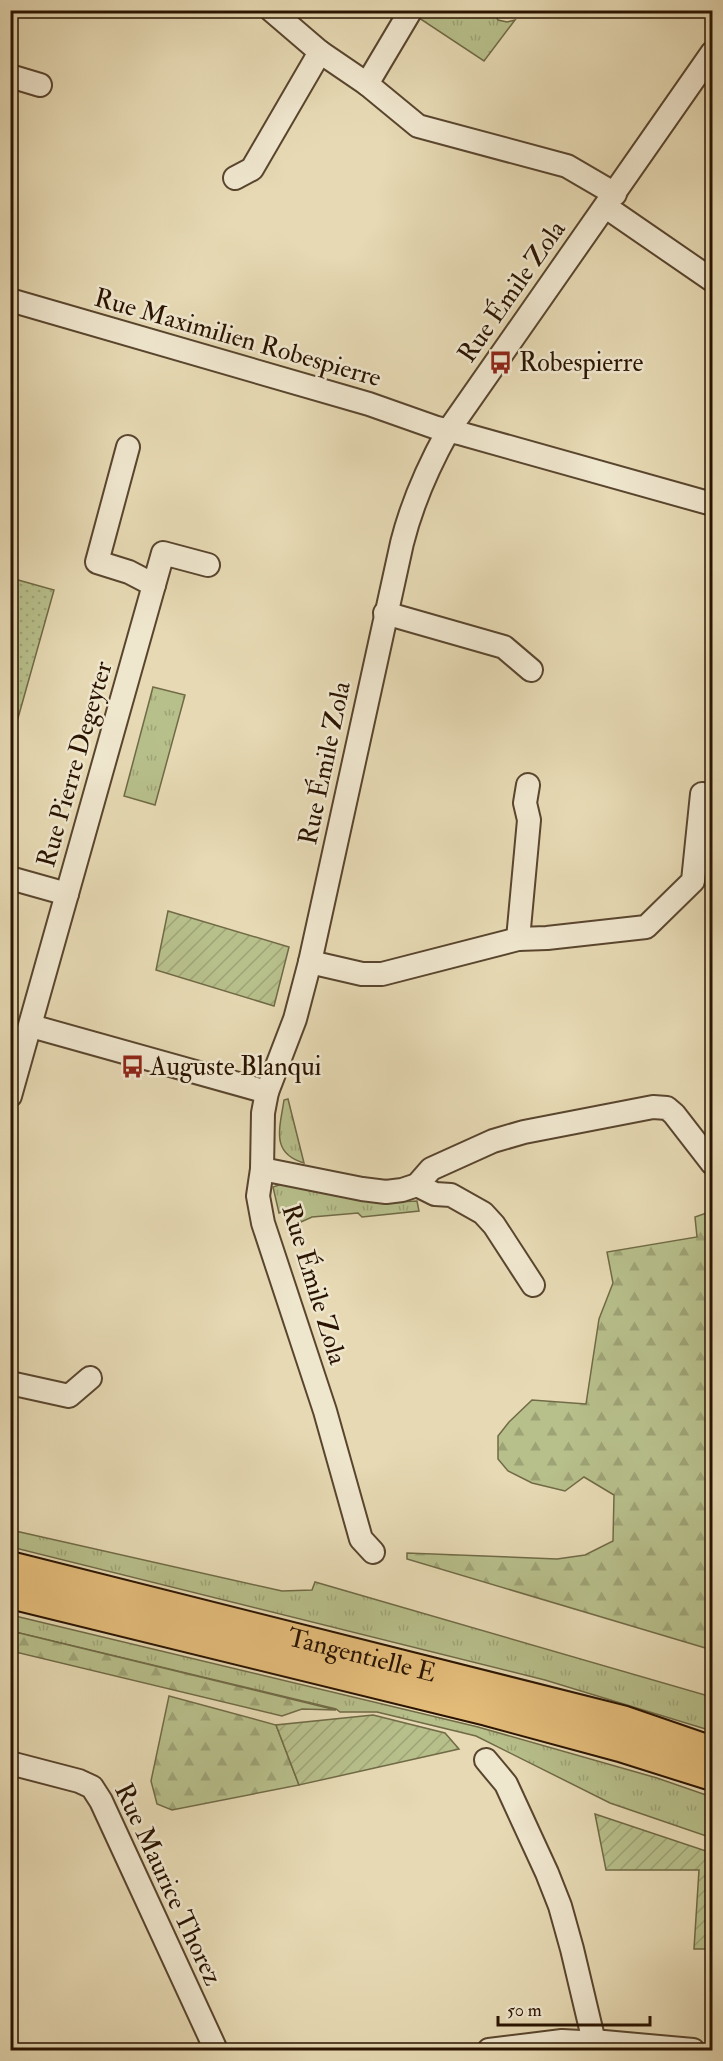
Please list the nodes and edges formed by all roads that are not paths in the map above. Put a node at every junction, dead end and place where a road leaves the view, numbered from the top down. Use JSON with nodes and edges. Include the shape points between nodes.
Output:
{"nodes":[{"id":1,"x":271,"y":10,"type":"edge"},
{"id":2,"x":411,"y":10,"type":"edge"},
{"id":3,"x":320,"y":52,"type":"junction"},
{"id":4,"x":712,"y":53,"type":"edge"},
{"id":5,"x":10,"y":76,"type":"edge"},
{"id":6,"x":367,"y":84,"type":"junction"},
{"id":7,"x":40,"y":85,"type":"dead end"},
{"id":8,"x":235,"y":178,"type":"dead end"},
{"id":9,"x":611,"y":200,"type":"junction"},
{"id":10,"x":712,"y":280,"type":"edge"},
{"id":11,"x":10,"y":300,"type":"edge"},
{"id":12,"x":448,"y":431,"type":"junction"},
{"id":13,"x":128,"y":447,"type":"dead end"},
{"id":14,"x":712,"y":504,"type":"edge"},
{"id":15,"x":208,"y":565,"type":"dead end"},
{"id":16,"x":154,"y":585,"type":"junction"},
{"id":17,"x":385,"y":613,"type":"junction"},
{"id":18,"x":531,"y":670,"type":"dead end"},
{"id":19,"x":528,"y":785,"type":"dead end"},
{"id":20,"x":702,"y":794,"type":"dead end"},
{"id":21,"x":10,"y":878,"type":"edge"},
{"id":22,"x":67,"y":894,"type":"junction"},
{"id":23,"x":518,"y":939,"type":"junction"},
{"id":24,"x":310,"y":962,"type":"junction"},
{"id":25,"x":31,"y":1026,"type":"junction"},
{"id":26,"x":267,"y":1092,"type":"junction"},
{"id":27,"x":10,"y":1096,"type":"edge"},
{"id":28,"x":712,"y":1163,"type":"edge"},
{"id":29,"x":262,"y":1169,"type":"junction"},
{"id":30,"x":417,"y":1185,"type":"junction"},
{"id":31,"x":533,"y":1285,"type":"dead end"},
{"id":32,"x":90,"y":1378,"type":"dead end"},
{"id":33,"x":10,"y":1383,"type":"edge"},
{"id":34,"x":373,"y":1552,"type":"dead end"},
{"id":35,"x":10,"y":1566,"type":"edge"},
{"id":36,"x":10,"y":1594,"type":"edge"},
{"id":37,"x":712,"y":1751,"type":"edge"},
{"id":38,"x":486,"y":1760,"type":"dead end"},
{"id":39,"x":10,"y":1763,"type":"edge"},
{"id":40,"x":712,"y":1776,"type":"edge"},
{"id":41,"x":594,"y":2046,"type":"edge"},
{"id":42,"x":216,"y":2050,"type":"edge"},
{"id":43,"x":489,"y":2050,"type":"edge"},
{"id":44,"x":693,"y":2050,"type":"edge"}],
"edges":[{"from":1,"to":3,"type":"street"},
{"from":2,"to":6,"type":"street"},
{"from":3,"to":6,"type":"street"},
{"from":3,"to":8,"type":"street","via":[[252,170]]},
{"from":4,"to":9,"type":"street","name":"Rue Émile Zola"},
{"from":5,"to":7,"type":"street"},
{"from":6,"to":9,"type":"street","via":[[418,126],[567,166]]},
{"from":9,"to":10,"type":"street"},
{"from":9,"to":12,"type":"street","name":"Rue Émile Zola"},
{"from":11,"to":12,"type":"street","name":"Rue Maximilien Robespierre"},
{"from":12,"to":14,"type":"street","name":"Rue Maximilien Robespierre"},
{"from":12,"to":17,"type":"street","name":"Rue Émile Zola","via":[[410,511]]},
{"from":13,"to":16,"type":"street","via":[[98,562]]},
{"from":15,"to":16,"type":"street","name":"Rue Pierre Degeyter","via":[[163,553]]},
{"from":16,"to":22,"type":"street","name":"Rue Pierre Degeyter"},
{"from":17,"to":18,"type":"street","via":[[504,647]]},
{"from":17,"to":24,"type":"street","name":"Rue Émile Zola"},
{"from":19,"to":23,"type":"street","via":[[525,803],[529,820]]},
{"from":20,"to":23,"type":"street","via":[[693,881],[646,927]]},
{"from":21,"to":22,"type":"street"},
{"from":22,"to":25,"type":"street","name":"Rue Pierre Degeyter"},
{"from":23,"to":24,"type":"street","via":[[382,974],[362,974]]},
{"from":24,"to":26,"type":"street","name":"Rue Émile Zola","via":[[295,1019]]},
{"from":25,"to":26,"type":"street"},
{"from":25,"to":27,"type":"street","name":"Rue Pierre Degeyter"},
{"from":26,"to":29,"type":"street","name":"Rue Émile Zola"},
{"from":28,"to":30,"type":"street","via":[[674,1114],[667,1108],[653,1107],[493,1141],[431,1169]]},
{"from":29,"to":30,"type":"street","via":[[386,1192]]},
{"from":29,"to":34,"type":"street","name":"Rue Émile Zola","via":[[258,1196],[263,1223],[325,1411],[361,1539]]},
{"from":30,"to":31,"type":"street","via":[[435,1194],[451,1196],[483,1213]]},
{"from":32,"to":33,"type":"street","via":[[69,1396]]},
{"from":35,"to":37,"type":"main road","name":"Tangentielle E","via":[[622,1720]]},
{"from":36,"to":40,"type":"main road","name":"Tangentielle E","via":[[487,1711]]},
{"from":38,"to":41,"type":"street","via":[[506,1784],[552,1884],[572,1949]]},
{"from":39,"to":42,"type":"street","name":"Rue Maurice Thorez","via":[[62,1775],[92,1787]]},
{"from":41,"to":43,"type":"street","via":[[562,2041]]},
{"from":41,"to":44,"type":"street"}]}
